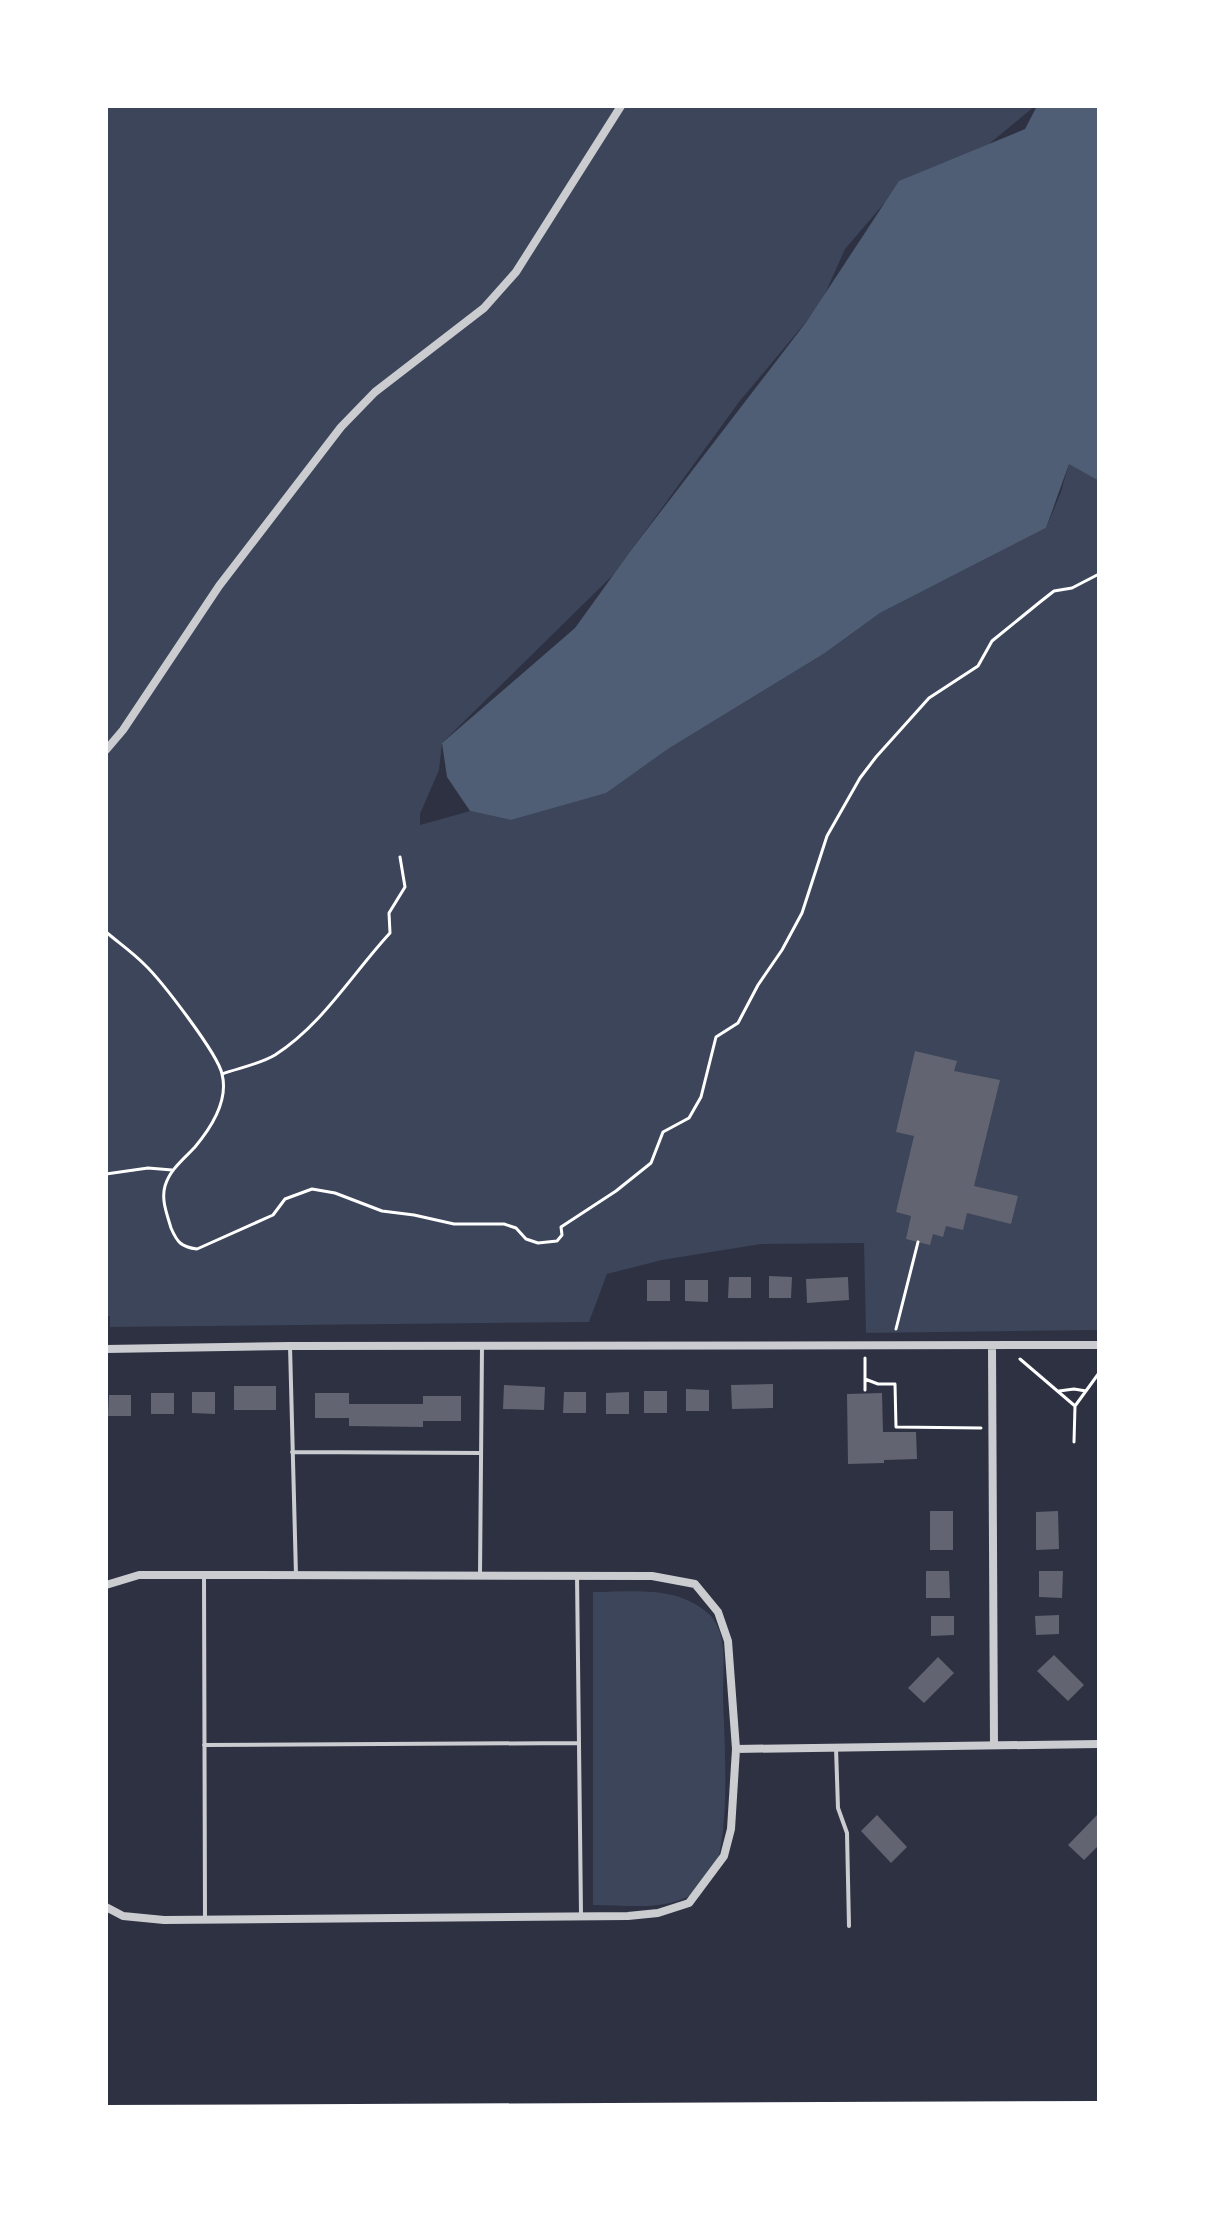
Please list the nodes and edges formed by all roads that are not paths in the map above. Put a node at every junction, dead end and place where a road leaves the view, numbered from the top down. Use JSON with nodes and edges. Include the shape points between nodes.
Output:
{"nodes":[{"id":1,"x":621,"y":106,"type":"edge"},
{"id":2,"x":106,"y":750,"type":"edge"},
{"id":3,"x":1099,"y":1345,"type":"edge"},
{"id":4,"x":290,"y":1346,"type":"junction"},
{"id":5,"x":992,"y":1346,"type":"junction"},
{"id":6,"x":482,"y":1347,"type":"junction"},
{"id":7,"x":106,"y":1349,"type":"edge"},
{"id":8,"x":292,"y":1452,"type":"junction"},
{"id":9,"x":481,"y":1453,"type":"junction"},
{"id":10,"x":204,"y":1575,"type":"junction"},
{"id":11,"x":296,"y":1575,"type":"junction"},
{"id":12,"x":577,"y":1575,"type":"junction"},
{"id":13,"x":480,"y":1576,"type":"junction"},
{"id":14,"x":106,"y":1585,"type":"edge"},
{"id":15,"x":579,"y":1743,"type":"junction"},
{"id":16,"x":1099,"y":1744,"type":"edge"},
{"id":17,"x":204,"y":1745,"type":"junction"},
{"id":18,"x":994,"y":1745,"type":"junction"},
{"id":19,"x":836,"y":1748,"type":"junction"},
{"id":20,"x":736,"y":1749,"type":"junction"},
{"id":21,"x":106,"y":1907,"type":"edge"},
{"id":22,"x":581,"y":1917,"type":"junction"},
{"id":23,"x":205,"y":1919,"type":"junction"},
{"id":24,"x":849,"y":1926,"type":"dead end"},
{"id":25,"x":1099,"y":2107,"type":"edge"},
{"id":26,"x":106,"y":2111,"type":"edge"},
{"id":27,"x":976,"y":2111,"type":"edge"}],
"edges":[{"from":1,"to":2,"type":"street","via":[[516,272],[484,308],[375,392],[341,427],[219,586]]},
{"from":3,"to":5,"type":"street"},
{"from":4,"to":6,"type":"street"},
{"from":4,"to":7,"type":"street"},
{"from":4,"to":8,"type":"lane"},
{"from":5,"to":6,"type":"street"},
{"from":5,"to":18,"type":"street"},
{"from":6,"to":9,"type":"lane"},
{"from":8,"to":9,"type":"lane"},
{"from":8,"to":11,"type":"lane"},
{"from":9,"to":13,"type":"lane"},
{"from":10,"to":11,"type":"street"},
{"from":10,"to":14,"type":"street","via":[[139,1575]]},
{"from":10,"to":17,"type":"lane"},
{"from":11,"to":13,"type":"street"},
{"from":12,"to":13,"type":"street"},
{"from":12,"to":15,"type":"lane"},
{"from":12,"to":20,"type":"street","via":[[652,1576],[695,1584],[718,1612],[728,1641]]},
{"from":15,"to":17,"type":"lane"},
{"from":15,"to":22,"type":"lane"},
{"from":16,"to":18,"type":"street"},
{"from":17,"to":23,"type":"lane"},
{"from":18,"to":19,"type":"street"},
{"from":19,"to":20,"type":"street"},
{"from":19,"to":24,"type":"lane","via":[[838,1808],[847,1833]]},
{"from":20,"to":22,"type":"street","via":[[724,1856],[689,1903],[658,1913]]},
{"from":21,"to":23,"type":"street","via":[[123,1916]]},
{"from":22,"to":23,"type":"street"},
{"from":25,"to":27,"type":"main road"},
{"from":26,"to":27,"type":"main road"}]}
